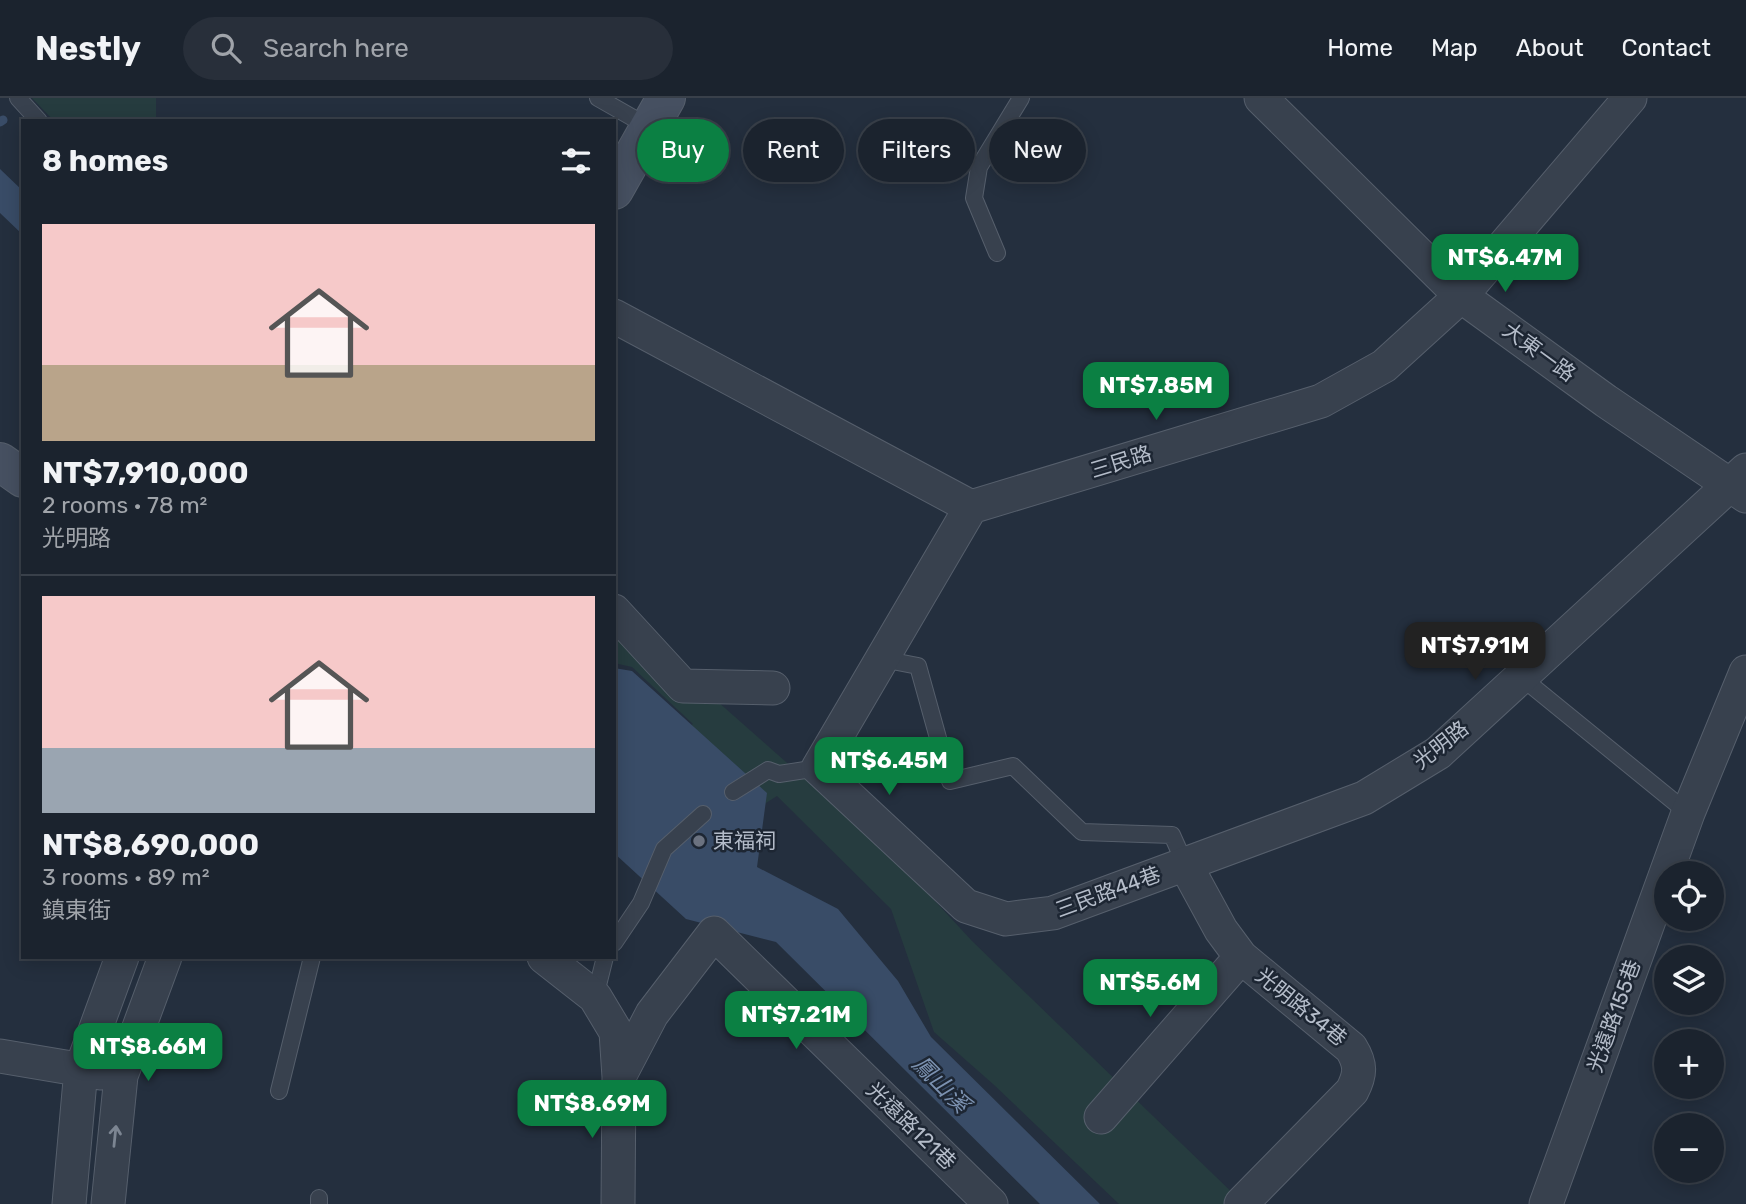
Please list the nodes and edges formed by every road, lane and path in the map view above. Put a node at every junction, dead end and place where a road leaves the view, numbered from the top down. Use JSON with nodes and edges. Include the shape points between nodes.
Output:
{"nodes":[{"id":1,"x":18,"y":98,"type":"edge"},
{"id":2,"x":598,"y":98,"type":"edge"},
{"id":3,"x":1021,"y":98,"type":"edge"},
{"id":4,"x":1261,"y":98,"type":"edge"},
{"id":5,"x":1630,"y":98,"type":"edge"},
{"id":6,"x":658,"y":113,"type":"edge"},
{"id":7,"x":37,"y":119,"type":"edge"},
{"id":8,"x":616,"y":186,"type":"edge"},
{"id":9,"x":998,"y":253,"type":"dead end"},
{"id":10,"x":1461,"y":296,"type":"junction"},
{"id":11,"x":616,"y":317,"type":"edge"},
{"id":12,"x":0,"y":463,"type":"edge"},
{"id":13,"x":21,"y":477,"type":"edge"},
{"id":14,"x":1741,"y":484,"type":"edge"},
{"id":15,"x":971,"y":507,"type":"junction"},
{"id":16,"x":616,"y":613,"type":"edge"},
{"id":17,"x":881,"y":659,"type":"junction"},
{"id":18,"x":1746,"y":672,"type":"edge"},
{"id":19,"x":1521,"y":677,"type":"junction"},
{"id":20,"x":773,"y":688,"type":"dead end"},
{"id":21,"x":818,"y":768,"type":"junction"},
{"id":22,"x":733,"y":792,"type":"dead end"},
{"id":23,"x":1688,"y":813,"type":"junction"},
{"id":24,"x":703,"y":814,"type":"dead end"},
{"id":25,"x":1185,"y":864,"type":"junction"},
{"id":26,"x":616,"y":940,"type":"edge"},
{"id":27,"x":1241,"y":957,"type":"junction"},
{"id":28,"x":121,"y":959,"type":"edge"},
{"id":29,"x":164,"y":959,"type":"edge"},
{"id":30,"x":312,"y":959,"type":"edge"},
{"id":31,"x":547,"y":959,"type":"edge"},
{"id":32,"x":604,"y":959,"type":"edge"},
{"id":33,"x":595,"y":997,"type":"junction"},
{"id":34,"x":0,"y":1056,"type":"edge"},
{"id":35,"x":81,"y":1069,"type":"junction"},
{"id":36,"x":121,"y":1076,"type":"junction"},
{"id":37,"x":619,"y":1077,"type":"junction"},
{"id":38,"x":279,"y":1091,"type":"dead end"},
{"id":39,"x":1101,"y":1116,"type":"dead end"},
{"id":40,"x":69,"y":1204,"type":"edge"},
{"id":41,"x":108,"y":1204,"type":"edge"},
{"id":42,"x":618,"y":1204,"type":"edge"},
{"id":43,"x":992,"y":1204,"type":"edge"},
{"id":44,"x":1241,"y":1204,"type":"edge"},
{"id":45,"x":1546,"y":1204,"type":"edge"}],
"edges":[{"from":1,"to":7,"type":"lane"},
{"from":2,"to":6,"type":"lane"},
{"from":3,"to":9,"type":"lane","via":[[979,167],[974,198]]},
{"from":4,"to":10,"type":"street","name":"大東一路"},
{"from":5,"to":10,"type":"street","name":"三民路"},
{"from":6,"to":8,"type":"main road"},
{"from":10,"to":14,"type":"street","name":"大東一路"},
{"from":10,"to":15,"type":"street","name":"三民路","via":[[1384,366],[1321,401]]},
{"from":11,"to":15,"type":"street"},
{"from":12,"to":13,"type":"main road"},
{"from":14,"to":19,"type":"street","name":"光明路"},
{"from":15,"to":17,"type":"street"},
{"from":16,"to":20,"type":"street","via":[[683,686]]},
{"from":17,"to":21,"type":"street"},
{"from":17,"to":25,"type":"lane","name":"三民路44巷","via":[[918,667],[950,781],[1013,766],[1082,832],[1172,835]]},
{"from":18,"to":23,"type":"street","name":"光遠路155巷"},
{"from":19,"to":23,"type":"lane"},
{"from":19,"to":25,"type":"street","name":"光明路","via":[[1438,753],[1364,798]]},
{"from":21,"to":22,"type":"lane","via":[[779,774],[768,770]]},
{"from":21,"to":25,"type":"street","name":"三民路44巷","via":[[966,906],[1006,919],[1053,913]]},
{"from":23,"to":45,"type":"street","name":"光遠路155巷"},
{"from":24,"to":26,"type":"lane","via":[[664,849],[641,903]]},
{"from":25,"to":27,"type":"street","name":"光明路34巷"},
{"from":27,"to":39,"type":"street"},
{"from":27,"to":44,"type":"street","name":"光明路34巷","via":[[1351,1048],[1359,1061],[1359,1077],[1352,1091]]},
{"from":28,"to":35,"type":"street"},
{"from":29,"to":36,"type":"street"},
{"from":30,"to":38,"type":"lane"},
{"from":31,"to":33,"type":"street"},
{"from":32,"to":33,"type":"lane"},
{"from":33,"to":37,"type":"street","via":[[616,1032]]},
{"from":34,"to":35,"type":"street"},
{"from":35,"to":36,"type":"street"},
{"from":35,"to":40,"type":"street"},
{"from":41,"to":36,"type":"street","one_way":true},
{"from":37,"to":42,"type":"street"},
{"from":37,"to":43,"type":"street","name":"光遠路121巷","via":[[652,1014],[714,933]]}]}
